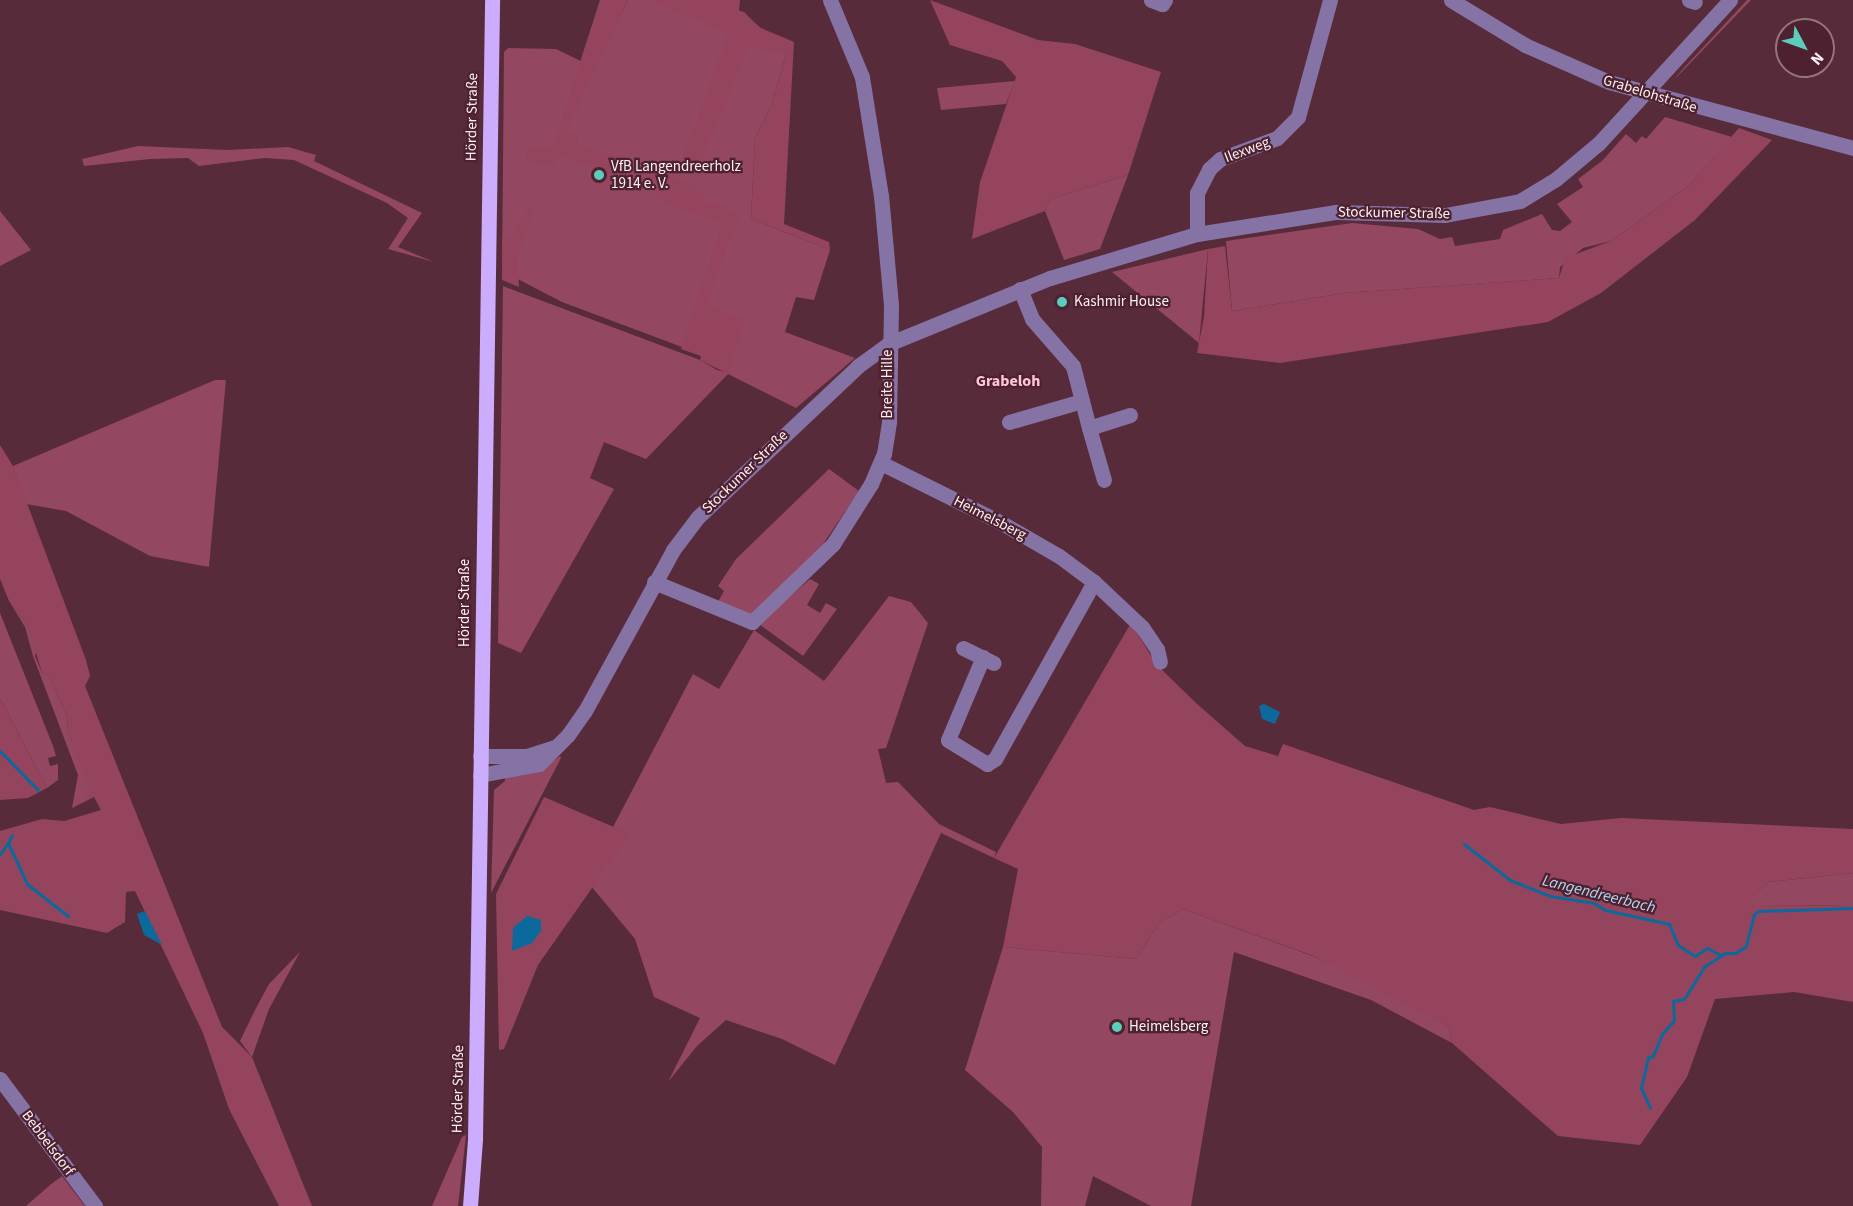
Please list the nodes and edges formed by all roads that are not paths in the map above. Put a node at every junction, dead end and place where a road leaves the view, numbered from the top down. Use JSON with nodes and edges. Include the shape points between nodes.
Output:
{"nodes":[{"id":1,"x":492,"y":0,"type":"edge"},
{"id":2,"x":830,"y":0,"type":"edge"},
{"id":3,"x":1151,"y":0,"type":"edge"},
{"id":4,"x":1165,"y":0,"type":"edge"},
{"id":5,"x":1330,"y":0,"type":"edge"},
{"id":6,"x":1730,"y":0,"type":"edge"},
{"id":7,"x":1459,"y":2,"type":"edge"},
{"id":8,"x":1646,"y":94,"type":"junction"},
{"id":9,"x":1853,"y":148,"type":"edge"},
{"id":10,"x":1197,"y":234,"type":"junction"},
{"id":11,"x":1020,"y":288,"type":"junction"},
{"id":12,"x":888,"y":344,"type":"junction"},
{"id":13,"x":1082,"y":401,"type":"junction"},
{"id":14,"x":1130,"y":415,"type":"dead end"},
{"id":15,"x":1009,"y":422,"type":"dead end"},
{"id":16,"x":1089,"y":428,"type":"junction"},
{"id":17,"x":881,"y":463,"type":"junction"},
{"id":18,"x":1104,"y":480,"type":"dead end"},
{"id":19,"x":654,"y":582,"type":"junction"},
{"id":20,"x":1094,"y":582,"type":"junction"},
{"id":21,"x":963,"y":648,"type":"dead end"},
{"id":22,"x":1160,"y":662,"type":"dead end"},
{"id":23,"x":557,"y":746,"type":"junction"},
{"id":24,"x":480,"y":756,"type":"junction"},
{"id":25,"x":480,"y":776,"type":"junction"},
{"id":26,"x":0,"y":1079,"type":"edge"},
{"id":27,"x":95,"y":1206,"type":"edge"},
{"id":28,"x":470,"y":1206,"type":"edge"}],
"edges":[{"from":1,"to":24,"type":"main road","name":"Hörder Straße"},
{"from":2,"to":12,"type":"street","name":"Breite Hille","via":[[864,88],[888,259]]},
{"from":3,"to":4,"type":"street","via":[[1162,4]]},
{"from":5,"to":10,"type":"street","name":"Ilexweg","via":[[1298,117],[1277,138],[1220,159],[1209,169],[1195,201]]},
{"from":6,"to":8,"type":"street","name":"Stockumer Straße"},
{"from":7,"to":8,"type":"street","name":"Grabelohstraße","via":[[1545,56]]},
{"from":8,"to":9,"type":"street","name":"Grabelohstraße"},
{"from":8,"to":10,"type":"street","name":"Stockumer Straße","via":[[1576,164],[1539,190],[1508,205],[1445,215],[1336,212]]},
{"from":10,"to":11,"type":"street","name":"Stockumer Straße"},
{"from":11,"to":12,"type":"street","name":"Stockumer Straße"},
{"from":11,"to":13,"type":"street","via":[[1032,319],[1072,366]]},
{"from":12,"to":17,"type":"street","name":"Breite Hille","via":[[889,421]]},
{"from":12,"to":19,"type":"street","name":"Stockumer Straße","via":[[858,366],[711,502],[676,545]]},
{"from":13,"to":15,"type":"street"},
{"from":13,"to":16,"type":"street"},
{"from":14,"to":16,"type":"street"},
{"from":16,"to":18,"type":"street"},
{"from":17,"to":19,"type":"street","name":"Breite Hille","via":[[827,552],[752,622]]},
{"from":17,"to":20,"type":"street","name":"Heimelsberg","via":[[1032,539]]},
{"from":19,"to":23,"type":"street","name":"Stockumer Straße","via":[[585,711]]},
{"from":20,"to":21,"type":"street","via":[[995,759],[987,764],[948,741],[988,660]]},
{"from":20,"to":22,"type":"street","name":"Heimelsberg","via":[[1142,627],[1157,649]]},
{"from":23,"to":24,"type":"street","via":[[527,756]]},
{"from":23,"to":25,"type":"street","name":"Stockumer Straße","via":[[531,768]]},
{"from":24,"to":25,"type":"main road","name":"Hörder Straße"},
{"from":25,"to":28,"type":"main road","name":"Hörder Straße","via":[[475,1139]]},
{"from":26,"to":27,"type":"street","name":"Bebbelsdorf"}]}
